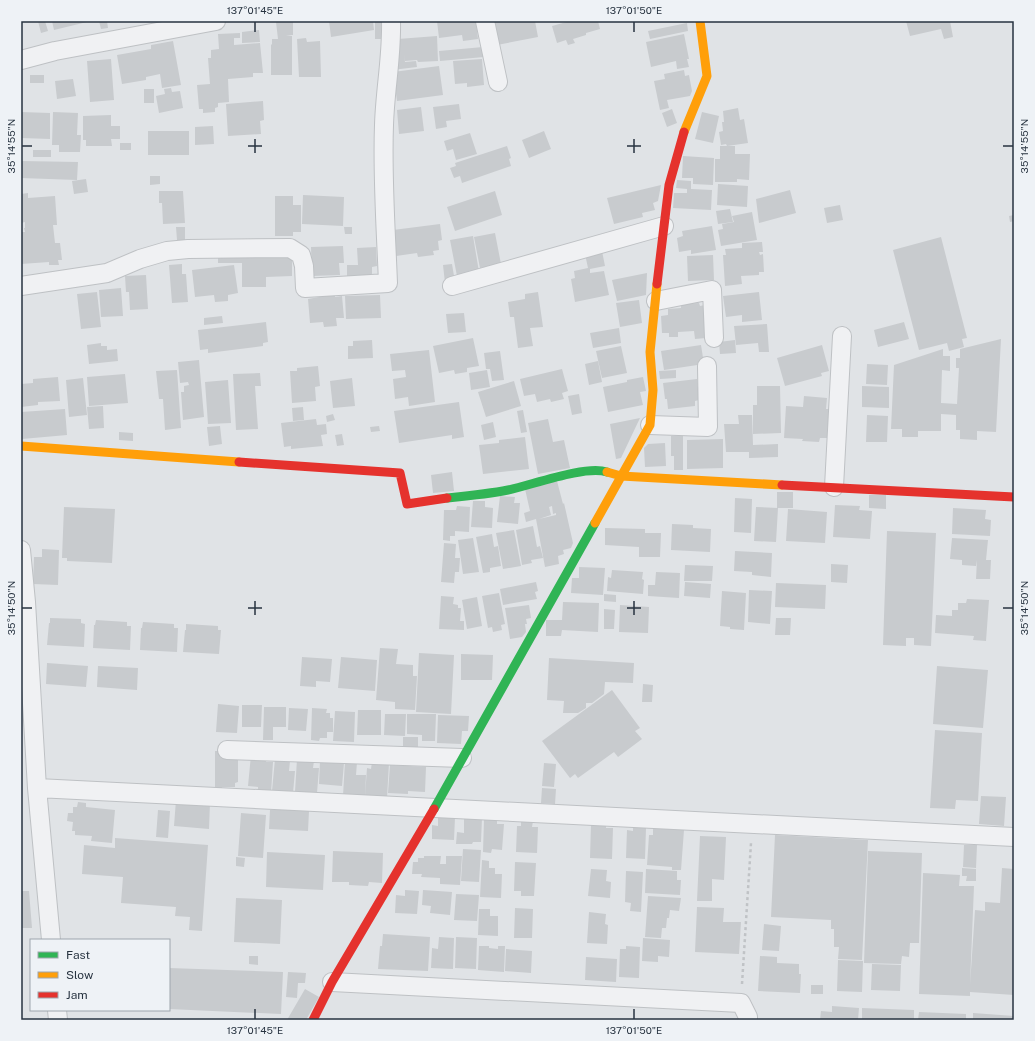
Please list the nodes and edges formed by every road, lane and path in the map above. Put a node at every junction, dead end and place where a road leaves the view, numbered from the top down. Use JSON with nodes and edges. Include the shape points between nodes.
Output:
{"nodes":[{"id":1,"x":216,"y":21,"type":"edge"},
{"id":2,"x":390,"y":21,"type":"edge"},
{"id":3,"x":485,"y":21,"type":"edge"},
{"id":4,"x":700,"y":21,"type":"edge"},
{"id":5,"x":21,"y":60,"type":"edge"},
{"id":6,"x":498,"y":82,"type":"dead end"},
{"id":7,"x":664,"y":226,"type":"junction"},
{"id":8,"x":21,"y":286,"type":"edge"},
{"id":9,"x":452,"y":286,"type":"dead end"},
{"id":10,"x":656,"y":301,"type":"junction"},
{"id":11,"x":842,"y":336,"type":"dead end"},
{"id":12,"x":714,"y":338,"type":"dead end"},
{"id":13,"x":707,"y":366,"type":"dead end"},
{"id":14,"x":650,"y":425,"type":"junction"},
{"id":15,"x":21,"y":446,"type":"edge"},
{"id":16,"x":621,"y":476,"type":"junction"},
{"id":17,"x":834,"y":487,"type":"junction"},
{"id":18,"x":1014,"y":497,"type":"edge"},
{"id":19,"x":21,"y":550,"type":"edge"},
{"id":20,"x":227,"y":750,"type":"dead end"},
{"id":21,"x":462,"y":758,"type":"junction"},
{"id":22,"x":37,"y":788,"type":"junction"},
{"id":23,"x":435,"y":807,"type":"junction"},
{"id":24,"x":752,"y":824,"type":"junction"},
{"id":25,"x":1014,"y":837,"type":"edge"},
{"id":26,"x":51,"y":939,"type":"edge"},
{"id":27,"x":332,"y":982,"type":"junction"},
{"id":28,"x":740,"y":1003,"type":"junction"},
{"id":29,"x":313,"y":1020,"type":"edge"},
{"id":30,"x":748,"y":1020,"type":"edge"}],
"edges":[{"from":1,"to":5,"type":"street","via":[[54,51]]},
{"from":2,"to":8,"type":"street","via":[[384,125],[388,283],[305,288],[301,255],[290,248],[167,251],[140,259],[107,274]]},
{"from":3,"to":6,"type":"street"},
{"from":4,"to":7,"type":"street","via":[[707,76],[682,136],[669,185]]},
{"from":7,"to":9,"type":"street"},
{"from":7,"to":10,"type":"street"},
{"from":10,"to":12,"type":"street","via":[[712,290]]},
{"from":10,"to":14,"type":"street","via":[[650,352],[653,390]]},
{"from":11,"to":17,"type":"street"},
{"from":13,"to":14,"type":"street","via":[[708,427]]},
{"from":14,"to":16,"type":"street"},
{"from":15,"to":16,"type":"street","via":[[400,473],[407,504],[507,490],[575,473],[602,470]]},
{"from":16,"to":17,"type":"street"},
{"from":16,"to":21,"type":"street"},
{"from":17,"to":18,"type":"street"},
{"from":19,"to":22,"type":"street"},
{"from":20,"to":21,"type":"street"},
{"from":21,"to":23,"type":"street"},
{"from":22,"to":23,"type":"street"},
{"from":22,"to":26,"type":"street"},
{"from":23,"to":24,"type":"street"},
{"from":23,"to":27,"type":"street"},
{"from":24,"to":25,"type":"street"},
{"from":24,"to":28,"type":"path"},
{"from":27,"to":28,"type":"street"},
{"from":27,"to":29,"type":"street"},
{"from":28,"to":30,"type":"street"}]}
